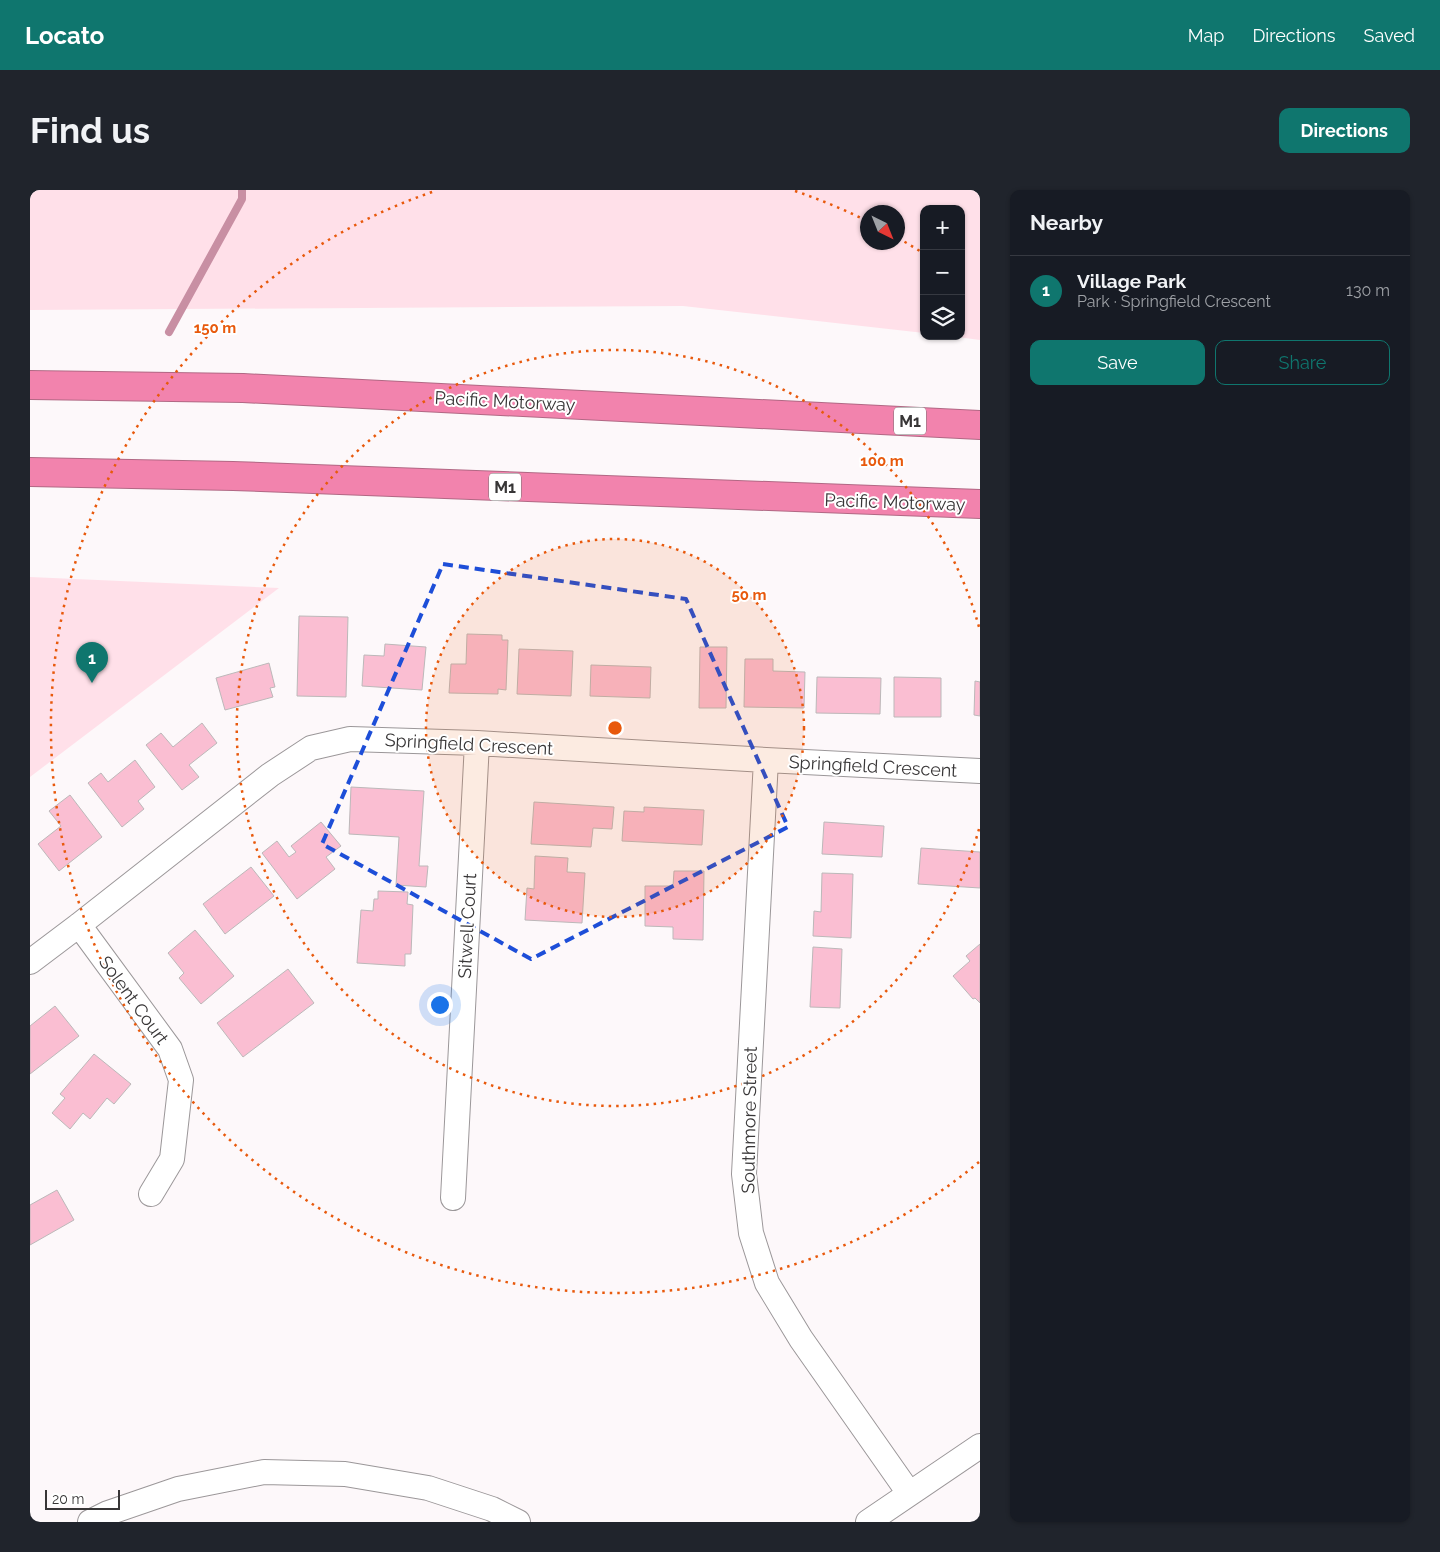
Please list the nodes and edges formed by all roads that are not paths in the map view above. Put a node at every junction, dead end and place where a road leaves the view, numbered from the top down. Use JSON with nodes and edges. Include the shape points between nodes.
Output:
{"nodes":[{"id":1,"x":30,"y":385,"type":"edge"},
{"id":2,"x":980,"y":425,"type":"edge"},
{"id":3,"x":30,"y":472,"type":"edge"},
{"id":4,"x":980,"y":504,"type":"edge"},
{"id":5,"x":477,"y":743,"type":"junction"},
{"id":6,"x":766,"y":760,"type":"junction"},
{"id":7,"x":980,"y":771,"type":"edge"},
{"id":8,"x":79,"y":925,"type":"junction"},
{"id":9,"x":30,"y":962,"type":"edge"},
{"id":10,"x":151,"y":1194,"type":"dead end"},
{"id":11,"x":453,"y":1198,"type":"dead end"},
{"id":12,"x":980,"y":1446,"type":"edge"},
{"id":13,"x":909,"y":1493,"type":"junction"},
{"id":14,"x":90,"y":1522,"type":"edge"},
{"id":15,"x":518,"y":1522,"type":"edge"},
{"id":16,"x":868,"y":1522,"type":"edge"}],
"edges":[{"from":1,"to":2,"type":"highway","name":"Pacific Motorway","number":"M1","via":[[243,388]]},
{"from":3,"to":4,"type":"highway","name":"Pacific Motorway","number":"M1","via":[[234,476]]},
{"from":5,"to":6,"type":"street","name":"Springfield Crescent"},
{"from":5,"to":8,"type":"street","name":"Springfield Crescent","via":[[350,739],[311,748],[270,774]]},
{"from":5,"to":11,"type":"street","name":"Sitwell Court"},
{"from":6,"to":7,"type":"street","name":"Springfield Crescent"},
{"from":6,"to":13,"type":"street","name":"Southmore Street","via":[[744,1174],[751,1233],[767,1283],[801,1339]]},
{"from":8,"to":9,"type":"street","name":"Springfield Crescent"},
{"from":8,"to":10,"type":"street","name":"Solent Court","via":[[170,1049],[180,1080],[172,1159]]},
{"from":12,"to":13,"type":"street"},
{"from":13,"to":16,"type":"street"},
{"from":14,"to":15,"type":"street","via":[[108,1512],[178,1489],[264,1472],[345,1474],[428,1488],[492,1509]]}]}
